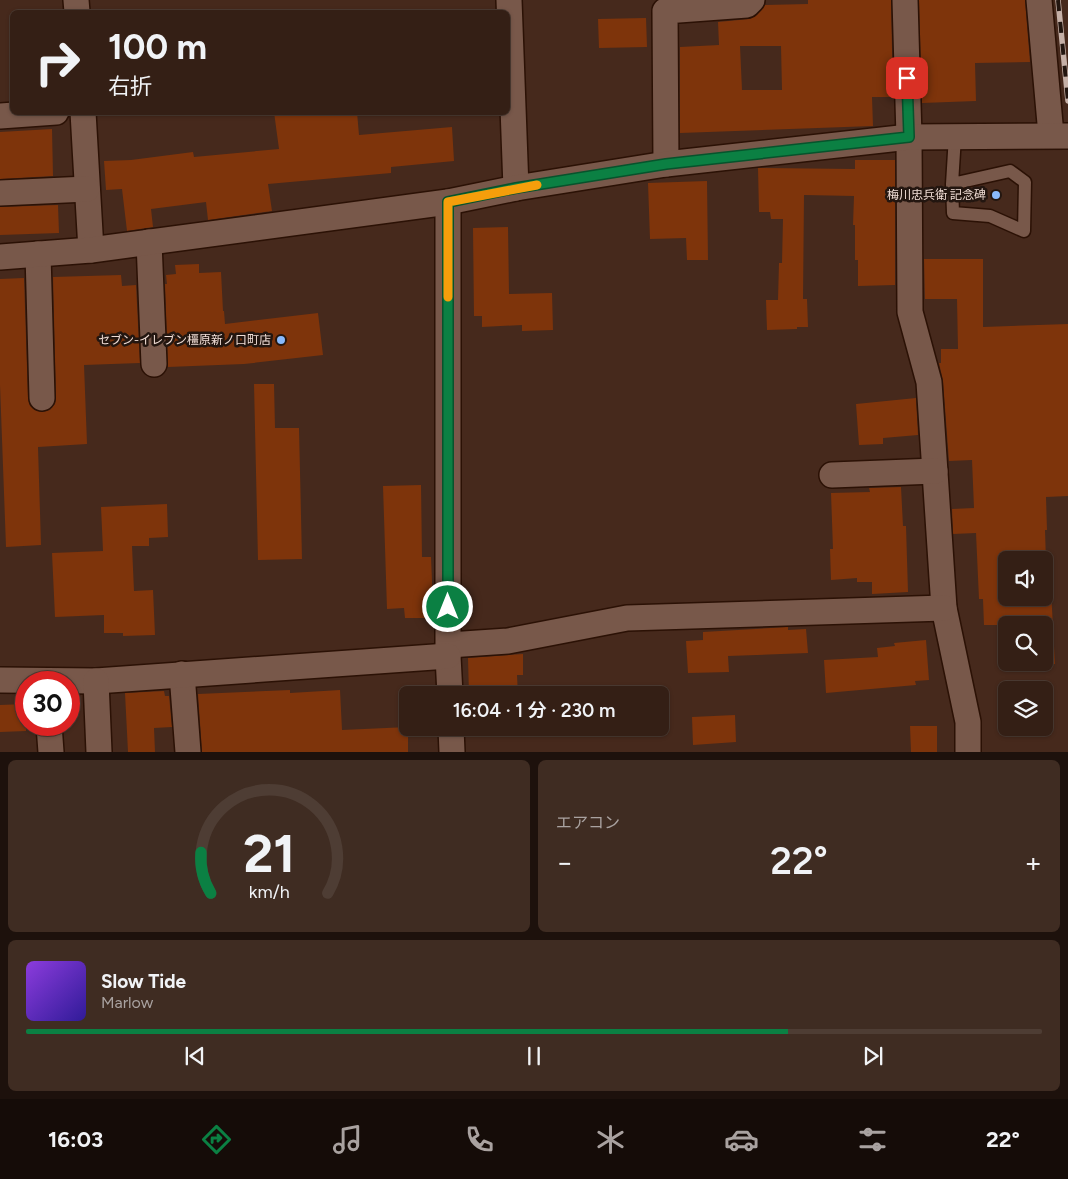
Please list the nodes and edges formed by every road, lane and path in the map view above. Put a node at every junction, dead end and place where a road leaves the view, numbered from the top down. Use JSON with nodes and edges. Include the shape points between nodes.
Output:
{"nodes":[{"id":1,"x":752,"y":0,"type":"edge"},
{"id":2,"x":905,"y":0,"type":"edge"},
{"id":3,"x":1039,"y":0,"type":"edge"},
{"id":4,"x":510,"y":27,"type":"edge"},
{"id":5,"x":14,"y":115,"type":"edge"},
{"id":6,"x":83,"y":115,"type":"edge"},
{"id":7,"x":0,"y":116,"type":"edge"},
{"id":8,"x":955,"y":136,"type":"junction"},
{"id":9,"x":1060,"y":136,"type":"edge"},
{"id":10,"x":909,"y":137,"type":"junction"},
{"id":11,"x":666,"y":164,"type":"junction"},
{"id":12,"x":952,"y":184,"type":"junction"},
{"id":13,"x":516,"y":188,"type":"junction"},
{"id":14,"x":88,"y":189,"type":"junction"},
{"id":15,"x":0,"y":193,"type":"edge"},
{"id":16,"x":448,"y":202,"type":"junction"},
{"id":17,"x":149,"y":242,"type":"junction"},
{"id":18,"x":91,"y":250,"type":"junction"},
{"id":19,"x":38,"y":254,"type":"junction"},
{"id":20,"x":0,"y":257,"type":"edge"},
{"id":21,"x":154,"y":364,"type":"dead end"},
{"id":22,"x":42,"y":398,"type":"dead end"},
{"id":23,"x":935,"y":471,"type":"junction"},
{"id":24,"x":832,"y":475,"type":"dead end"},
{"id":25,"x":944,"y":608,"type":"junction"},
{"id":26,"x":448,"y":651,"type":"junction"},
{"id":27,"x":182,"y":674,"type":"junction"},
{"id":28,"x":0,"y":680,"type":"edge"},
{"id":29,"x":15,"y":681,"type":"edge"},
{"id":30,"x":80,"y":681,"type":"edge"},
{"id":31,"x":96,"y":681,"type":"junction"},
{"id":32,"x":450,"y":686,"type":"edge"},
{"id":33,"x":50,"y":736,"type":"edge"},
{"id":34,"x":451,"y":736,"type":"edge"},
{"id":35,"x":51,"y":752,"type":"edge"},
{"id":36,"x":99,"y":752,"type":"edge"},
{"id":37,"x":188,"y":752,"type":"edge"},
{"id":38,"x":452,"y":752,"type":"edge"},
{"id":39,"x":968,"y":752,"type":"edge"}],
"edges":[{"from":1,"to":11,"type":"street","via":[[747,5],[665,11]]},
{"from":2,"to":10,"type":"street"},
{"from":3,"to":9,"type":"street"},
{"from":4,"to":13,"type":"street"},
{"from":5,"to":7,"type":"street"},
{"from":6,"to":14,"type":"street"},
{"from":8,"to":9,"type":"street"},
{"from":8,"to":10,"type":"street"},
{"from":8,"to":12,"type":"lane"},
{"from":10,"to":11,"type":"street"},
{"from":10,"to":23,"type":"street","via":[[910,312],[929,382]]},
{"from":11,"to":13,"type":"street"},
{"from":12,"to":12,"type":"lane","via":[[1010,171],[1025,182],[1024,231],[990,216],[953,213]]},
{"from":13,"to":16,"type":"street"},
{"from":14,"to":15,"type":"street"},
{"from":14,"to":18,"type":"street"},
{"from":16,"to":17,"type":"street"},
{"from":16,"to":26,"type":"street"},
{"from":17,"to":18,"type":"street"},
{"from":17,"to":21,"type":"street"},
{"from":18,"to":19,"type":"street"},
{"from":19,"to":20,"type":"street"},
{"from":19,"to":22,"type":"street"},
{"from":23,"to":24,"type":"street"},
{"from":23,"to":25,"type":"street"},
{"from":25,"to":26,"type":"street","via":[[627,618]]},
{"from":25,"to":39,"type":"street","via":[[968,722]]},
{"from":26,"to":27,"type":"street"},
{"from":26,"to":32,"type":"street"},
{"from":27,"to":31,"type":"street"},
{"from":27,"to":37,"type":"street"},
{"from":28,"to":29,"type":"street"},
{"from":30,"to":31,"type":"street"},
{"from":31,"to":36,"type":"street"},
{"from":33,"to":35,"type":"street"},
{"from":34,"to":38,"type":"street"}]}
